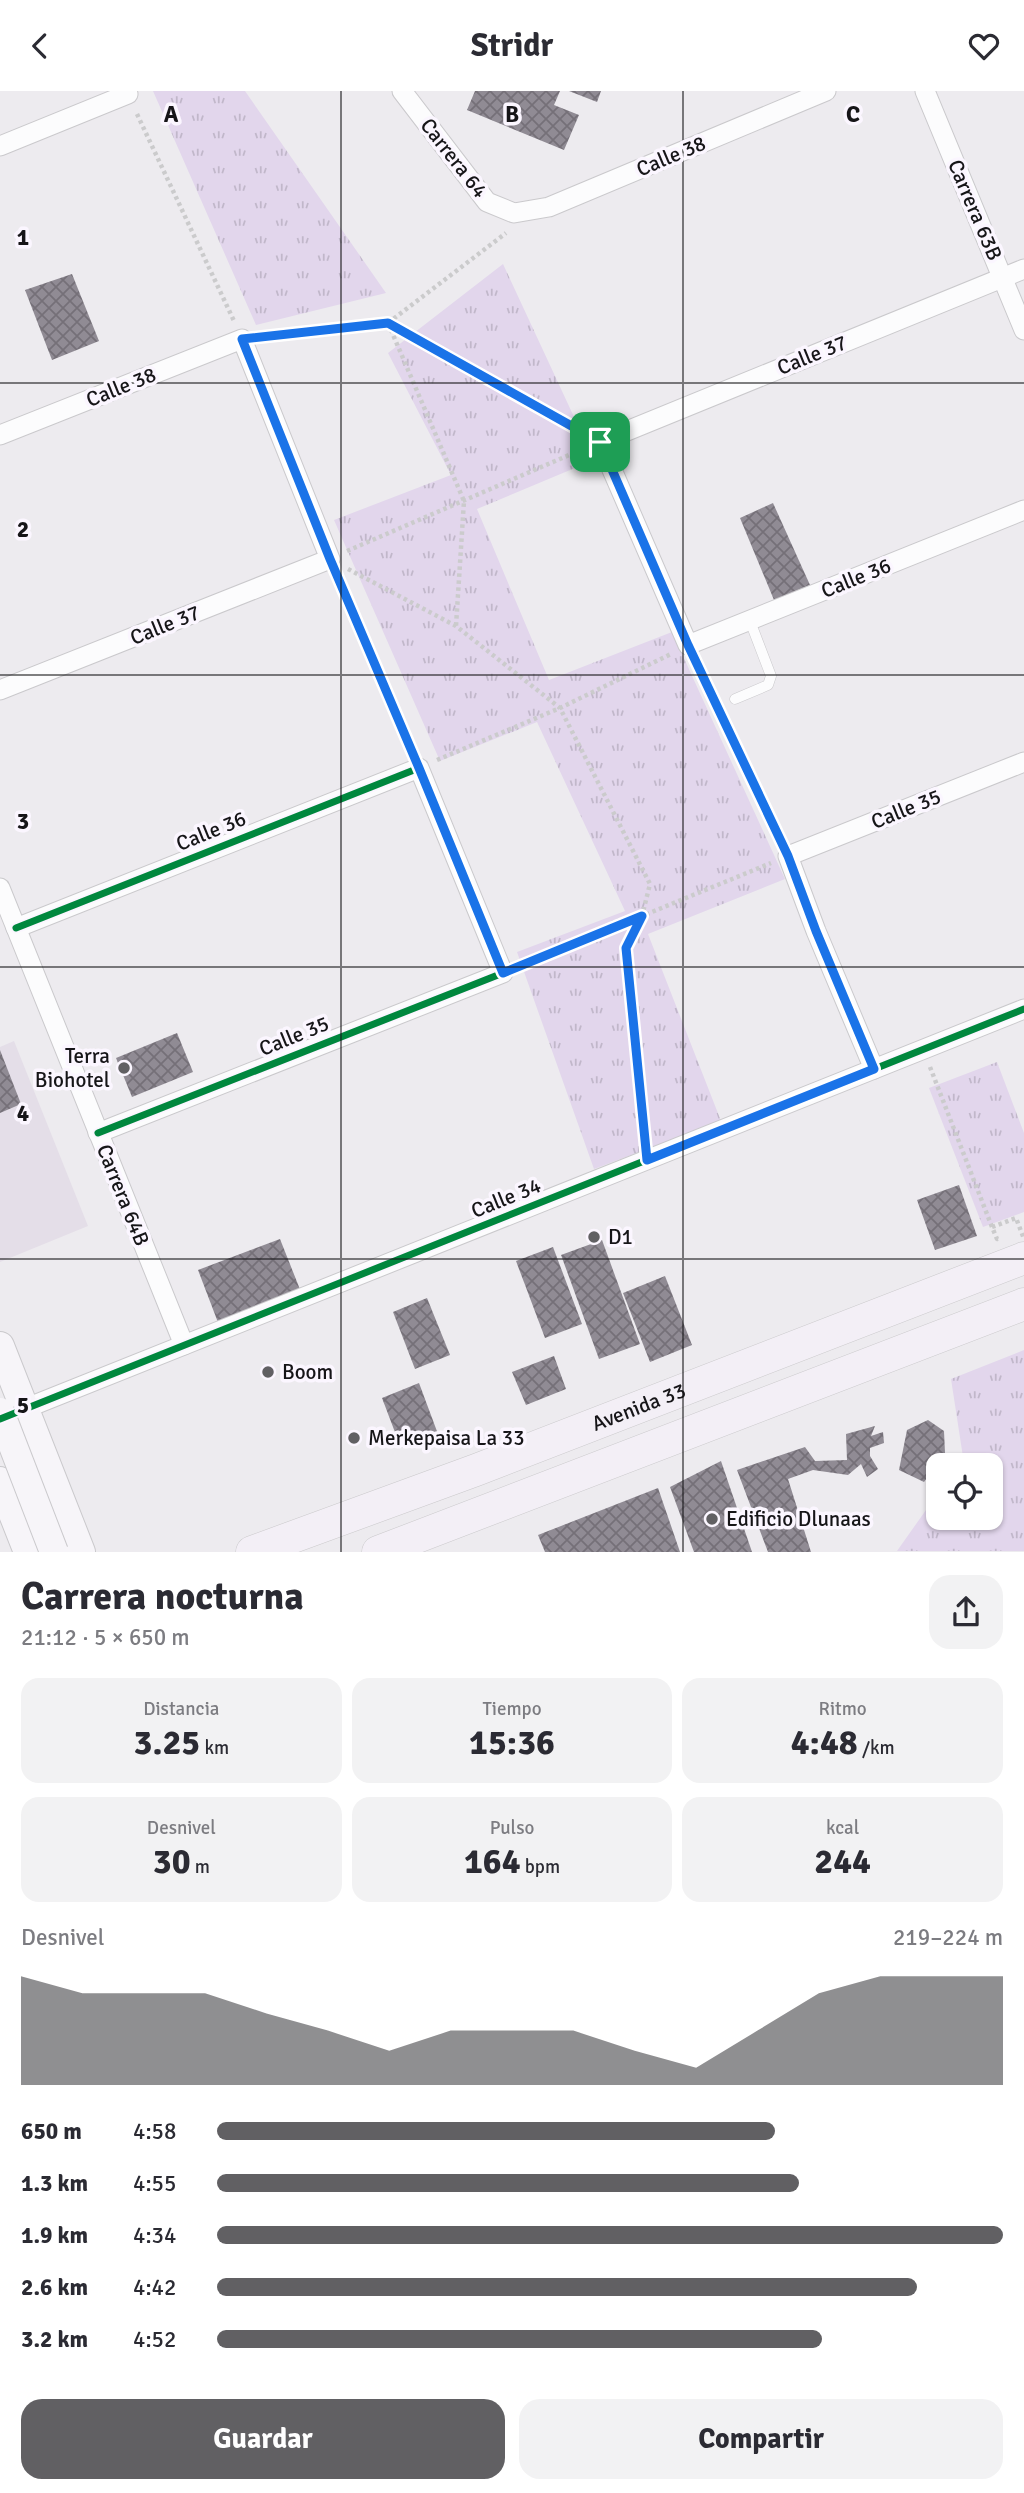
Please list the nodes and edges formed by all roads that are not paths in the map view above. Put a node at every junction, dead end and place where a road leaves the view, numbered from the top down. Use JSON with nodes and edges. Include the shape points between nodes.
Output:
{"nodes":[{"id":1,"x":402,"y":91,"type":"edge"},
{"id":2,"x":825,"y":91,"type":"edge"},
{"id":3,"x":925,"y":91,"type":"edge"},
{"id":4,"x":127,"y":92,"type":"edge"},
{"id":5,"x":0,"y":146,"type":"edge"},
{"id":6,"x":514,"y":213,"type":"joint"},
{"id":7,"x":1024,"y":269,"type":"edge"},
{"id":8,"x":1003,"y":278,"type":"junction"},
{"id":9,"x":1024,"y":330,"type":"edge"},
{"id":10,"x":0,"y":435,"type":"edge"},
{"id":11,"x":1024,"y":510,"type":"edge"},
{"id":12,"x":330,"y":559,"type":"joint"},
{"id":13,"x":750,"y":621,"type":"junction"},
{"id":14,"x":688,"y":645,"type":"joint"},
{"id":15,"x":0,"y":690,"type":"edge"},
{"id":16,"x":735,"y":699,"type":"dead end"},
{"id":17,"x":1024,"y":762,"type":"edge"},
{"id":18,"x":0,"y":888,"type":"edge"},
{"id":19,"x":16,"y":927,"type":"junction"},
{"id":20,"x":503,"y":973,"type":"joint"},
{"id":21,"x":1024,"y":1010,"type":"edge"},
{"id":22,"x":874,"y":1069,"type":"junction"},
{"id":23,"x":98,"y":1133,"type":"junction"},
{"id":24,"x":1024,"y":1258,"type":"edge"},
{"id":25,"x":1024,"y":1304,"type":"edge"},
{"id":26,"x":184,"y":1345,"type":"junction"},
{"id":27,"x":0,"y":1346,"type":"edge"},
{"id":28,"x":8,"y":1413,"type":"edge"},
{"id":29,"x":0,"y":1481,"type":"edge"},
{"id":30,"x":28,"y":1552,"type":"edge"},
{"id":31,"x":54,"y":1552,"type":"edge"},
{"id":32,"x":81,"y":1552,"type":"edge"},
{"id":33,"x":252,"y":1552,"type":"edge"},
{"id":34,"x":378,"y":1552,"type":"edge"}],
"edges":[{"from":1,"to":6,"type":"street","name":"Carrera 64","via":[[486,202]]},
{"from":2,"to":6,"type":"street","name":"Calle 38","via":[[549,207]]},
{"from":3,"to":8,"type":"street","name":"Carrera 63B"},
{"from":4,"to":5,"type":"street"},
{"from":7,"to":8,"type":"street","name":"Calle 37"},
{"from":8,"to":9,"type":"street","name":"Carrera 63B"},
{"from":8,"to":14,"type":"street","name":"Calle 37","via":[[600,442]]},
{"from":10,"to":12,"type":"street","name":"Calle 38","via":[[242,339]]},
{"from":11,"to":13,"type":"street","name":"Calle 36"},
{"from":12,"to":15,"type":"street","name":"Calle 37"},
{"from":13,"to":14,"type":"street","name":"Calle 36"},
{"from":13,"to":16,"type":"lane","via":[[771,682]]},
{"from":17,"to":22,"type":"street","name":"Calle 35","via":[[788,856]]},
{"from":18,"to":19,"type":"street","name":"Carrera 64B"},
{"from":19,"to":20,"type":"street","name":"Calle 36","via":[[419,768]]},
{"from":19,"to":23,"type":"street","name":"Carrera 64B"},
{"from":20,"to":23,"type":"street","name":"Calle 35"},
{"from":21,"to":22,"type":"street","name":"Calle 34"},
{"from":22,"to":26,"type":"street","name":"Calle 34"},
{"from":23,"to":26,"type":"street","name":"Carrera 64B"},
{"from":24,"to":33,"type":"main road","name":"Avenida 33"},
{"from":25,"to":34,"type":"main road","name":"Avenida 33"},
{"from":26,"to":28,"type":"street","name":"Calle 34"},
{"from":27,"to":28,"type":"street"},
{"from":28,"to":31,"type":"street","bridge":true},
{"from":28,"to":32,"type":"street"},
{"from":29,"to":30,"type":"street"}]}
